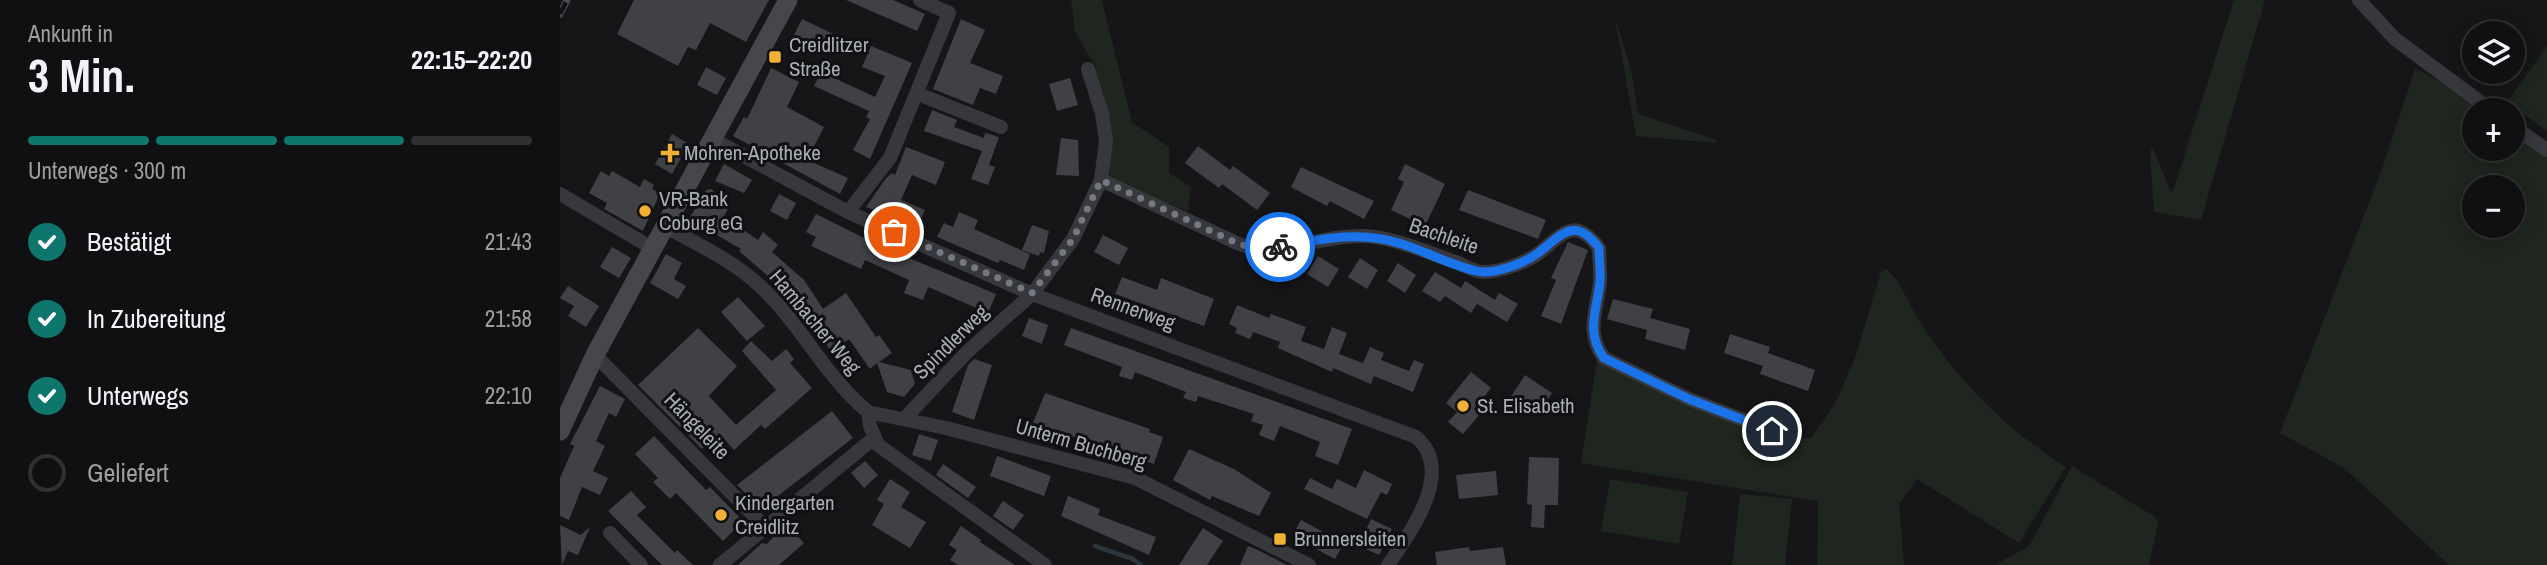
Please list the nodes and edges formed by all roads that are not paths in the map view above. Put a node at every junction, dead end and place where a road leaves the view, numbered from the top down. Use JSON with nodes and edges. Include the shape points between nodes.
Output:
{"nodes":[{"id":1,"x":788,"y":0,"type":"edge"},
{"id":2,"x":920,"y":0,"type":"edge"},
{"id":3,"x":2360,"y":0,"type":"edge"},
{"id":4,"x":1088,"y":69,"type":"dead end"},
{"id":5,"x":918,"y":94,"type":"junction"},
{"id":6,"x":2475,"y":98,"type":"edge"},
{"id":7,"x":1001,"y":127,"type":"dead end"},
{"id":8,"x":2525,"y":134,"type":"edge"},
{"id":9,"x":712,"y":139,"type":"junction"},
{"id":10,"x":2547,"y":150,"type":"edge"},
{"id":11,"x":1101,"y":180,"type":"junction"},
{"id":12,"x":560,"y":194,"type":"edge"},
{"id":13,"x":848,"y":212,"type":"junction"},
{"id":14,"x":664,"y":226,"type":"junction"},
{"id":15,"x":652,"y":248,"type":"junction"},
{"id":16,"x":1032,"y":293,"type":"junction"},
{"id":17,"x":595,"y":355,"type":"junction"},
{"id":18,"x":868,"y":412,"type":"junction"},
{"id":19,"x":905,"y":418,"type":"junction"},
{"id":20,"x":560,"y":431,"type":"edge"},
{"id":21,"x":1772,"y":431,"type":"dead end"},
{"id":22,"x":874,"y":438,"type":"junction"},
{"id":23,"x":766,"y":528,"type":"junction"},
{"id":24,"x":610,"y":533,"type":"dead end"},
{"id":25,"x":641,"y":565,"type":"edge"},
{"id":26,"x":720,"y":565,"type":"edge"},
{"id":27,"x":1045,"y":565,"type":"edge"},
{"id":28,"x":1309,"y":565,"type":"edge"},
{"id":29,"x":1388,"y":565,"type":"edge"}],
"edges":[{"from":1,"to":9,"type":"street"},
{"from":2,"to":5,"type":"street","via":[[949,13]]},
{"from":3,"to":6,"type":"street","via":[[2395,39]]},
{"from":4,"to":11,"type":"street","name":"Spindlerweg","via":[[1105,126]]},
{"from":5,"to":7,"type":"street"},
{"from":5,"to":13,"type":"street","via":[[890,158]]},
{"from":8,"to":10,"type":"street"},
{"from":9,"to":13,"type":"street","name":"Rennerweg"},
{"from":9,"to":14,"type":"street"},
{"from":11,"to":16,"type":"street","name":"Spindlerweg","via":[[1073,239]]},
{"from":11,"to":21,"type":"street","name":"Bachleite","via":[[1239,244],[1262,250],[1338,236],[1368,236],[1482,272],[1517,264],[1537,254],[1560,233],[1583,232],[1599,248],[1600,280],[1591,329],[1604,358],[1689,399]]},
{"from":12,"to":15,"type":"street"},
{"from":13,"to":16,"type":"street","name":"Rennerweg"},
{"from":14,"to":15,"type":"street"},
{"from":14,"to":18,"type":"street","name":"Hambacher Weg","via":[[725,260],[761,287],[834,380]]},
{"from":15,"to":17,"type":"street"},
{"from":16,"to":19,"type":"street","name":"Spindlerweg","via":[[967,352]]},
{"from":16,"to":29,"type":"street","name":"Rennerweg","via":[[1416,437],[1431,456],[1433,477]]},
{"from":17,"to":20,"type":"street"},
{"from":17,"to":23,"type":"street","name":"Hängeleite"},
{"from":18,"to":19,"type":"street","name":"Unterm Buchberg"},
{"from":18,"to":22,"type":"street"},
{"from":19,"to":28,"type":"street","name":"Unterm Buchberg","via":[[1135,478]]},
{"from":22,"to":23,"type":"street"},
{"from":22,"to":27,"type":"street","via":[[891,456]]},
{"from":23,"to":26,"type":"street"},
{"from":24,"to":25,"type":"street"}]}
